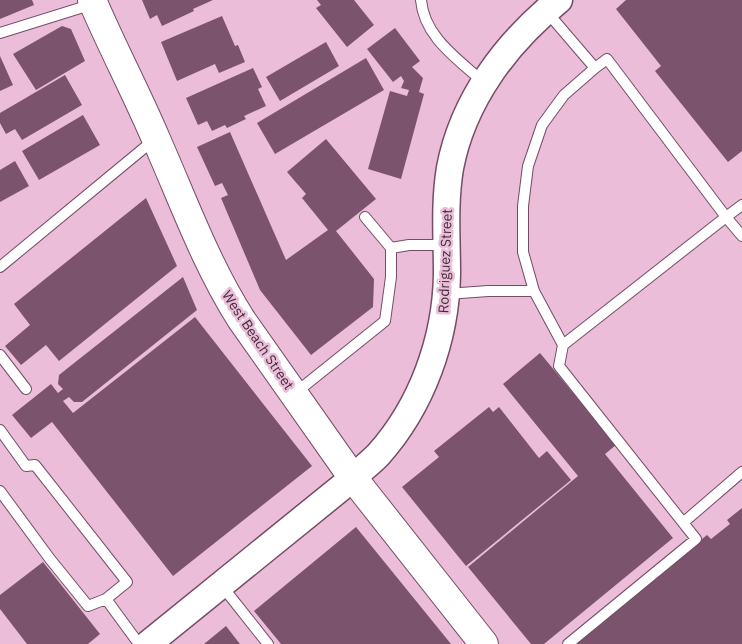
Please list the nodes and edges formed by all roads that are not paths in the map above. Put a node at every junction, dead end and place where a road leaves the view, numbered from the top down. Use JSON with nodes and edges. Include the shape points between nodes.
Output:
{"nodes":[{"id":1,"x":421,"y":0,"type":"edge"},
{"id":2,"x":93,"y":2,"type":"edge"},
{"id":3,"x":553,"y":5,"type":"edge"},
{"id":4,"x":0,"y":33,"type":"edge"},
{"id":5,"x":595,"y":68,"type":"junction"},
{"id":6,"x":483,"y":83,"type":"junction"},
{"id":7,"x":156,"y":139,"type":"junction"},
{"id":8,"x":742,"y":205,"type":"edge"},
{"id":9,"x":365,"y":217,"type":"dead end"},
{"id":10,"x":726,"y":217,"type":"junction"},
{"id":11,"x":742,"y":236,"type":"edge"},
{"id":12,"x":446,"y":245,"type":"junction"},
{"id":13,"x":391,"y":248,"type":"junction"},
{"id":14,"x":0,"y":266,"type":"edge"},
{"id":15,"x":534,"y":291,"type":"junction"},
{"id":16,"x":446,"y":294,"type":"junction"},
{"id":17,"x":563,"y":345,"type":"junction"},
{"id":18,"x":0,"y":355,"type":"edge"},
{"id":19,"x":26,"y":389,"type":"dead end"},
{"id":20,"x":294,"y":394,"type":"junction"},
{"id":21,"x":0,"y":430,"type":"edge"},
{"id":22,"x":742,"y":472,"type":"edge"},
{"id":23,"x":353,"y":478,"type":"junction"},
{"id":24,"x":0,"y":491,"type":"edge"},
{"id":25,"x":684,"y":522,"type":"junction"},
{"id":26,"x":221,"y":585,"type":"junction"},
{"id":27,"x":106,"y":598,"type":"junction"},
{"id":28,"x":139,"y":644,"type":"edge"},
{"id":29,"x":148,"y":644,"type":"edge"},
{"id":30,"x":268,"y":644,"type":"edge"},
{"id":31,"x":484,"y":644,"type":"edge"},
{"id":32,"x":568,"y":644,"type":"edge"}],
"edges":[{"from":1,"to":6,"type":"lane","via":[[425,21],[434,35]]},
{"from":2,"to":4,"type":"lane"},
{"from":2,"to":7,"type":"main road","name":"West Beach Street"},
{"from":3,"to":5,"type":"lane"},
{"from":3,"to":6,"type":"street","name":"Rodriguez Street","via":[[531,23]]},
{"from":5,"to":10,"type":"lane","via":[[607,59]]},
{"from":5,"to":15,"type":"lane","via":[[564,95],[542,125],[528,166],[523,206],[523,252]]},
{"from":6,"to":12,"type":"street","name":"Rodriguez Street","via":[[461,128],[450,168],[445,216]]},
{"from":7,"to":14,"type":"lane"},
{"from":7,"to":20,"type":"main road","name":"West Beach Street","via":[[224,292]]},
{"from":8,"to":10,"type":"lane"},
{"from":9,"to":13,"type":"lane"},
{"from":10,"to":11,"type":"lane"},
{"from":10,"to":17,"type":"lane"},
{"from":12,"to":13,"type":"lane"},
{"from":12,"to":16,"type":"street","name":"Rodriguez Street"},
{"from":13,"to":20,"type":"lane","via":[[385,321]]},
{"from":15,"to":16,"type":"lane"},
{"from":15,"to":17,"type":"lane"},
{"from":16,"to":23,"type":"street","name":"Rodriguez Street","via":[[436,352],[414,402],[378,455]]},
{"from":17,"to":25,"type":"lane","via":[[559,366]]},
{"from":18,"to":19,"type":"lane"},
{"from":20,"to":23,"type":"main road","name":"West Beach Street"},
{"from":21,"to":27,"type":"lane","via":[[26,466],[35,465],[127,582]]},
{"from":22,"to":25,"type":"lane"},
{"from":23,"to":26,"type":"street","name":"Rodriguez Street"},
{"from":23,"to":31,"type":"main road","name":"West Beach Street"},
{"from":24,"to":27,"type":"lane","via":[[88,606]]},
{"from":25,"to":32,"type":"lane","via":[[696,539]]},
{"from":26,"to":29,"type":"street","name":"Rodriguez Street"},
{"from":26,"to":30,"type":"lane"},
{"from":27,"to":28,"type":"lane"}]}
